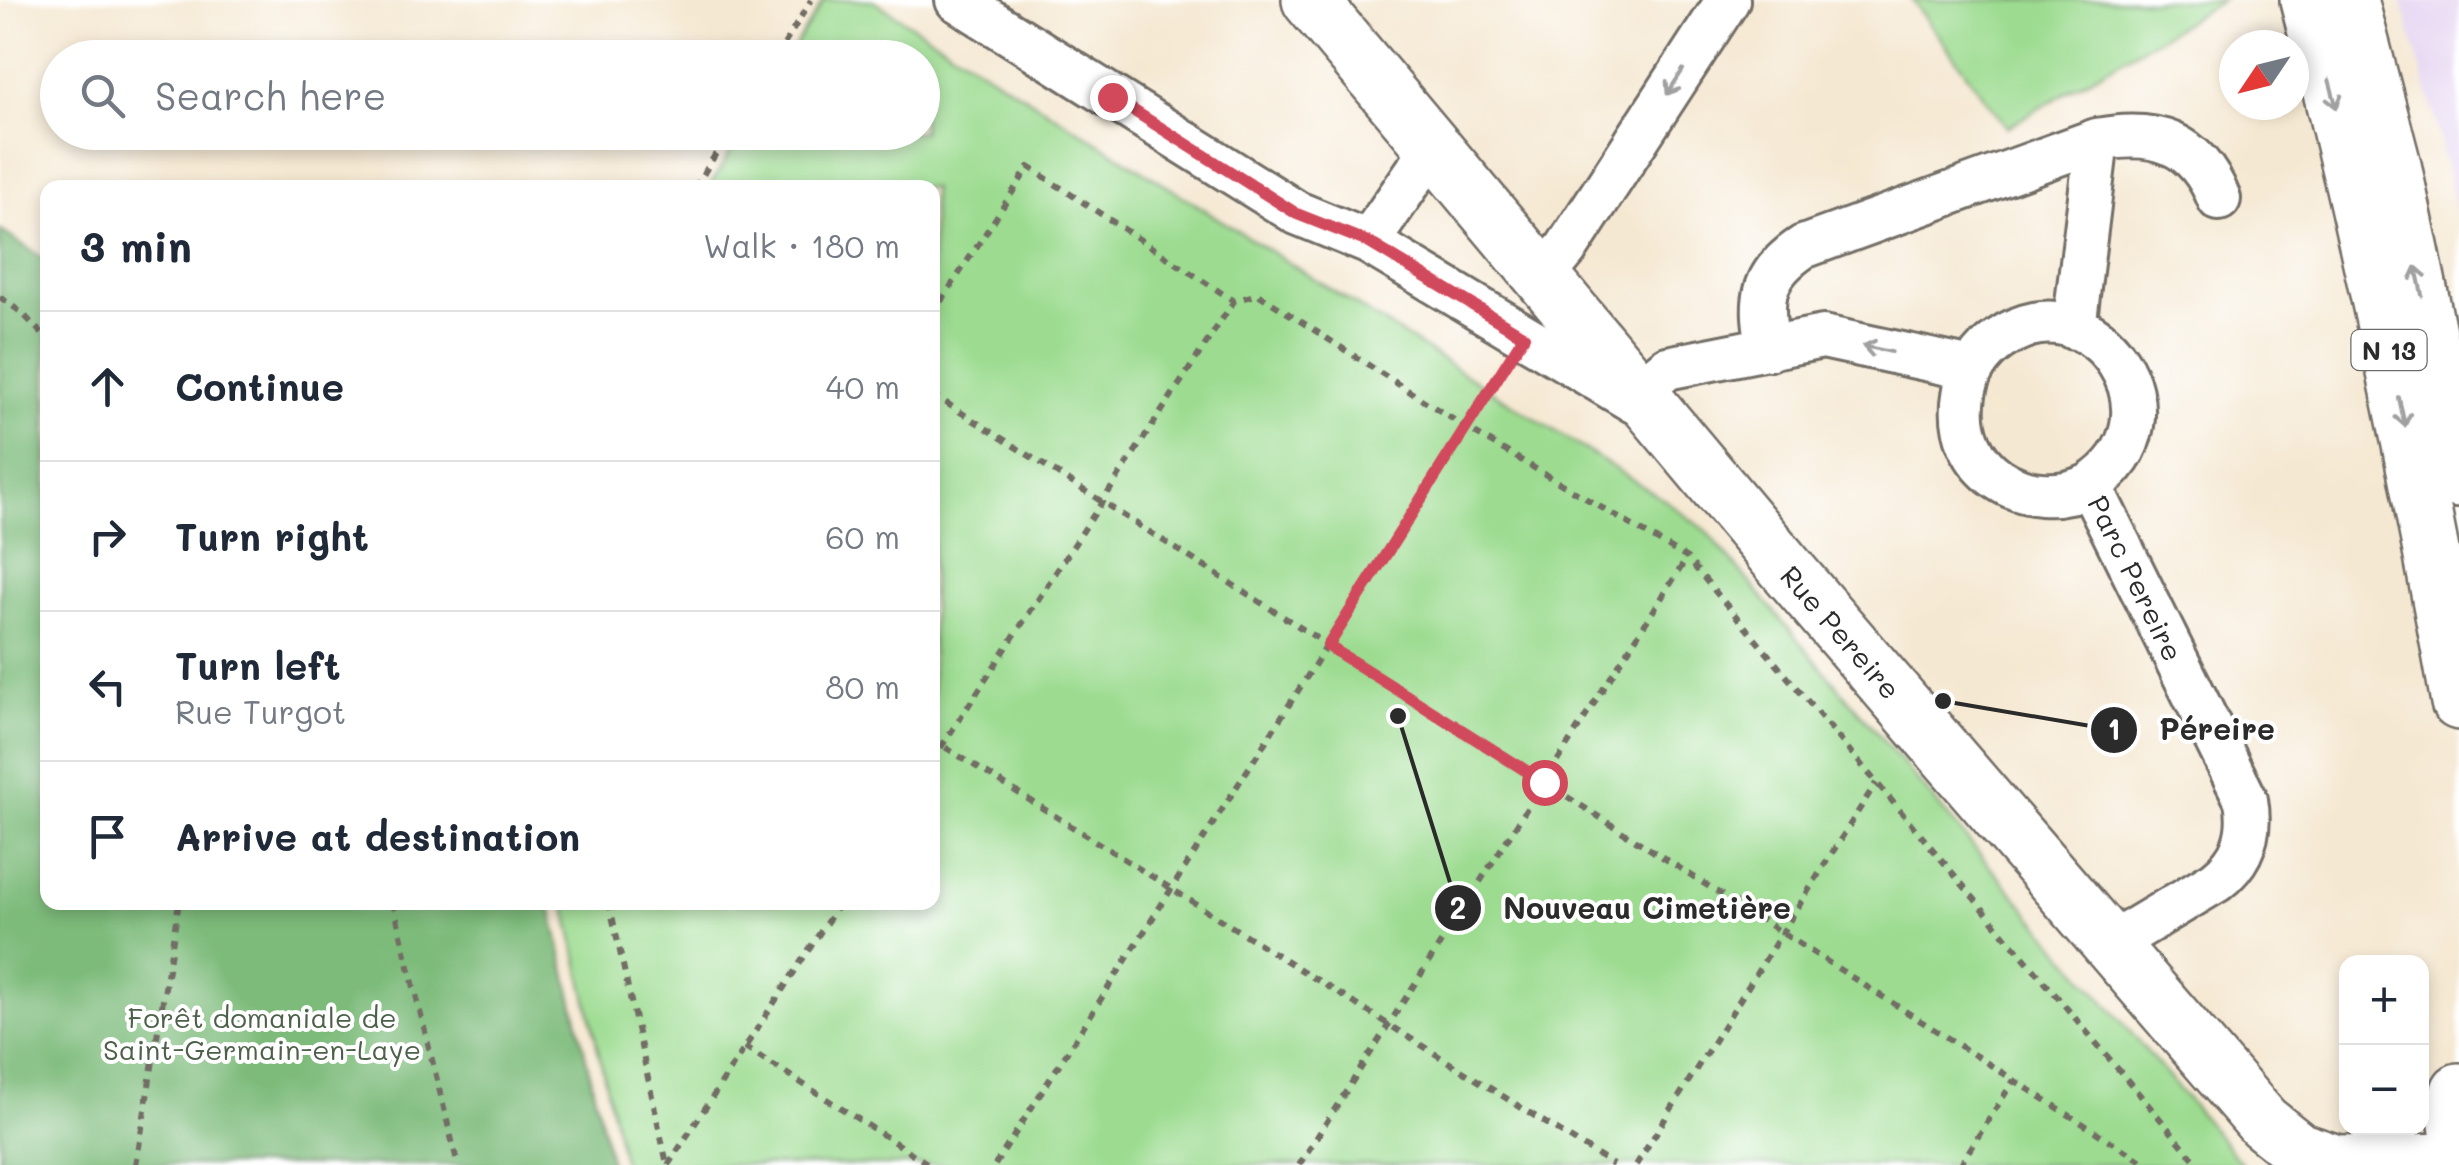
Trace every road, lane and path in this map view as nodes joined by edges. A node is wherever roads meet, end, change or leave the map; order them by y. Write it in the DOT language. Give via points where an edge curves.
graph roads {
  1 [pos="811,0"];
  2 [pos="957,0"];
  3 [pos="1310,0"];
  4 [pos="1728,0"];
  5 [pos="2308,0"];
  6 [pos="2350,0"];
  7 [pos="787,40"];
  8 [pos="2097,140"];
  9 [pos="1435,146"];
  10 [pos="718,150"];
  11 [pos="700,180"];
  12 [pos="2218,199"];
  13 [pos="1368,242"];
  14 [pos="1542,278"];
  15 [pos="0,298"];
  16 [pos="1234,301"];
  17 [pos="940,304"];
  18 [pos="2074,328"];
  19 [pos="40,332"];
  20 [pos="1524,336"];
  21 [pos="1768,348"];
  22 [pos="1972,370"];
  23 [pos="940,399"];
  24 [pos="1653,408"];
  25 [pos="1468,429"];
  26 [pos="2459,480"];
  27 [pos="2090,485"];
  28 [pos="1103,502"];
  29 [pos="1687,558"];
  30 [pos="1328,646"];
  31 [pos="2459,702"];
  32 [pos="940,744"];
  33 [pos="943,746"];
  34 [pos="940,750"];
  35 [pos="1544,782"];
  36 [pos="1876,782"];
  37 [pos="1172,889"];
  38 [pos="178,910"];
  39 [pos="394,910"];
  40 [pos="611,910"];
  41 [pos="835,910"];
  42 [pos="1782,933"];
  43 [pos="2109,945"];
  44 [pos="1388,1024"];
  45 [pos="745,1047"];
  46 [pos="2014,1080"];
  47 [pos="2459,1084"];
  48 [pos="2459,1092"];
  49 [pos="2429,1117"];
  50 [pos="2408,1135"];
  51 [pos="2459,1140"];
  52 [pos="2459,1161"];
  53 [pos="2366,1163"];
  54 [pos="136,1165"];
  55 [pos="458,1165"];
  56 [pos="668,1165"];
  57 [pos="930,1165"];
  58 [pos="995,1165"];
  59 [pos="1298,1165"];
  60 [pos="1612,1165"];
  61 [pos="1636,1165"];
  62 [pos="1960,1165"];
  63 [pos="2148,1165"];
  64 [pos="2198,1165"];
  1 -- 7 [label="path"];
  2 -- 13 [label="street" via="1297,214"];
  3 -- 9 [label="street, Rue Pereire"];
  4 -- 14 [label="street, one-way"];
  5 -- 31 [label="street, N 13, one-way" via="2358,198"];
  26 -- 6 [label="street, N 13, one-way" via="2393,165"];
  8 -- 12 [label="street" via="2128,135 2168,142 2194,158"];
  8 -- 18 [label="street"];
  8 -- 21 [label="street" via="1804,246 1767,286 1761,312"];
  9 -- 13 [label="street"];
  9 -- 14 [label="street, Rue Pereire"];
  10 -- 11 [label="path"];
  13 -- 20 [label="street"];
  14 -- 24 [label="street, Rue Pereire"];
  15 -- 19 [label="path"];
  16 -- 17 [label="path" via="1029,167"];
  16 -- 25 [label="path" via="1258,294"];
  16 -- 28 [label="path"];
  18 -- 22 [label="street" via="2021,328 1988,348"];
  18 -- 27 [label="street, Parc Pereire" via="2118,359 2134,404 2122,454"];
  20 -- 24 [label="street"];
  20 -- 25 [label="path"];
  22 -- 21 [label="street, one-way" via="1823,337"];
  21 -- 24 [label="street" via="1667,368"];
  22 -- 27 [label="street, Parc Pereire" via="1963,421 1988,470 2034,495"];
  23 -- 28 [label="path"];
  24 -- 43 [label="street, Rue Pereire"];
  25 -- 29 [label="path"];
  25 -- 30 [label="path"];
  27 -- 43 [label="street, Parc Pereire" via="2248,814 2246,838 2231,868"];
  28 -- 30 [label="path"];
  28 -- 33 [label="path"];
  29 -- 35 [label="path"];
  29 -- 36 [label="path"];
  30 -- 35 [label="path"];
  30 -- 37 [label="path"];
  32 -- 33 [label="path"];
  33 -- 34 [label="path"];
  33 -- 37 [label="path"];
  35 -- 42 [label="path"];
  35 -- 44 [label="path"];
  36 -- 42 [label="path"];
  36 -- 64 [label="path"];
  37 -- 44 [label="path"];
  37 -- 58 [label="path"];
  38 -- 54 [label="path"];
  39 -- 55 [label="path"];
  40 -- 56 [label="path"];
  41 -- 45 [label="path"];
  42 -- 46 [label="path"];
  42 -- 61 [label="path"];
  43 -- 53 [label="street, Rue Pereire" via="2263,1122 2298,1150 2337,1163"];
  44 -- 59 [label="path"];
  44 -- 60 [label="path"];
  45 -- 56 [label="path"];
  45 -- 57 [label="path"];
  46 -- 62 [label="path"];
  46 -- 63 [label="path"];
  47 -- 49 [label="street"];
  48 -- 51 [label="street"];
  50 -- 53 [label="street"];
  52 -- 53 [label="street, Rue Pereire"];
}
